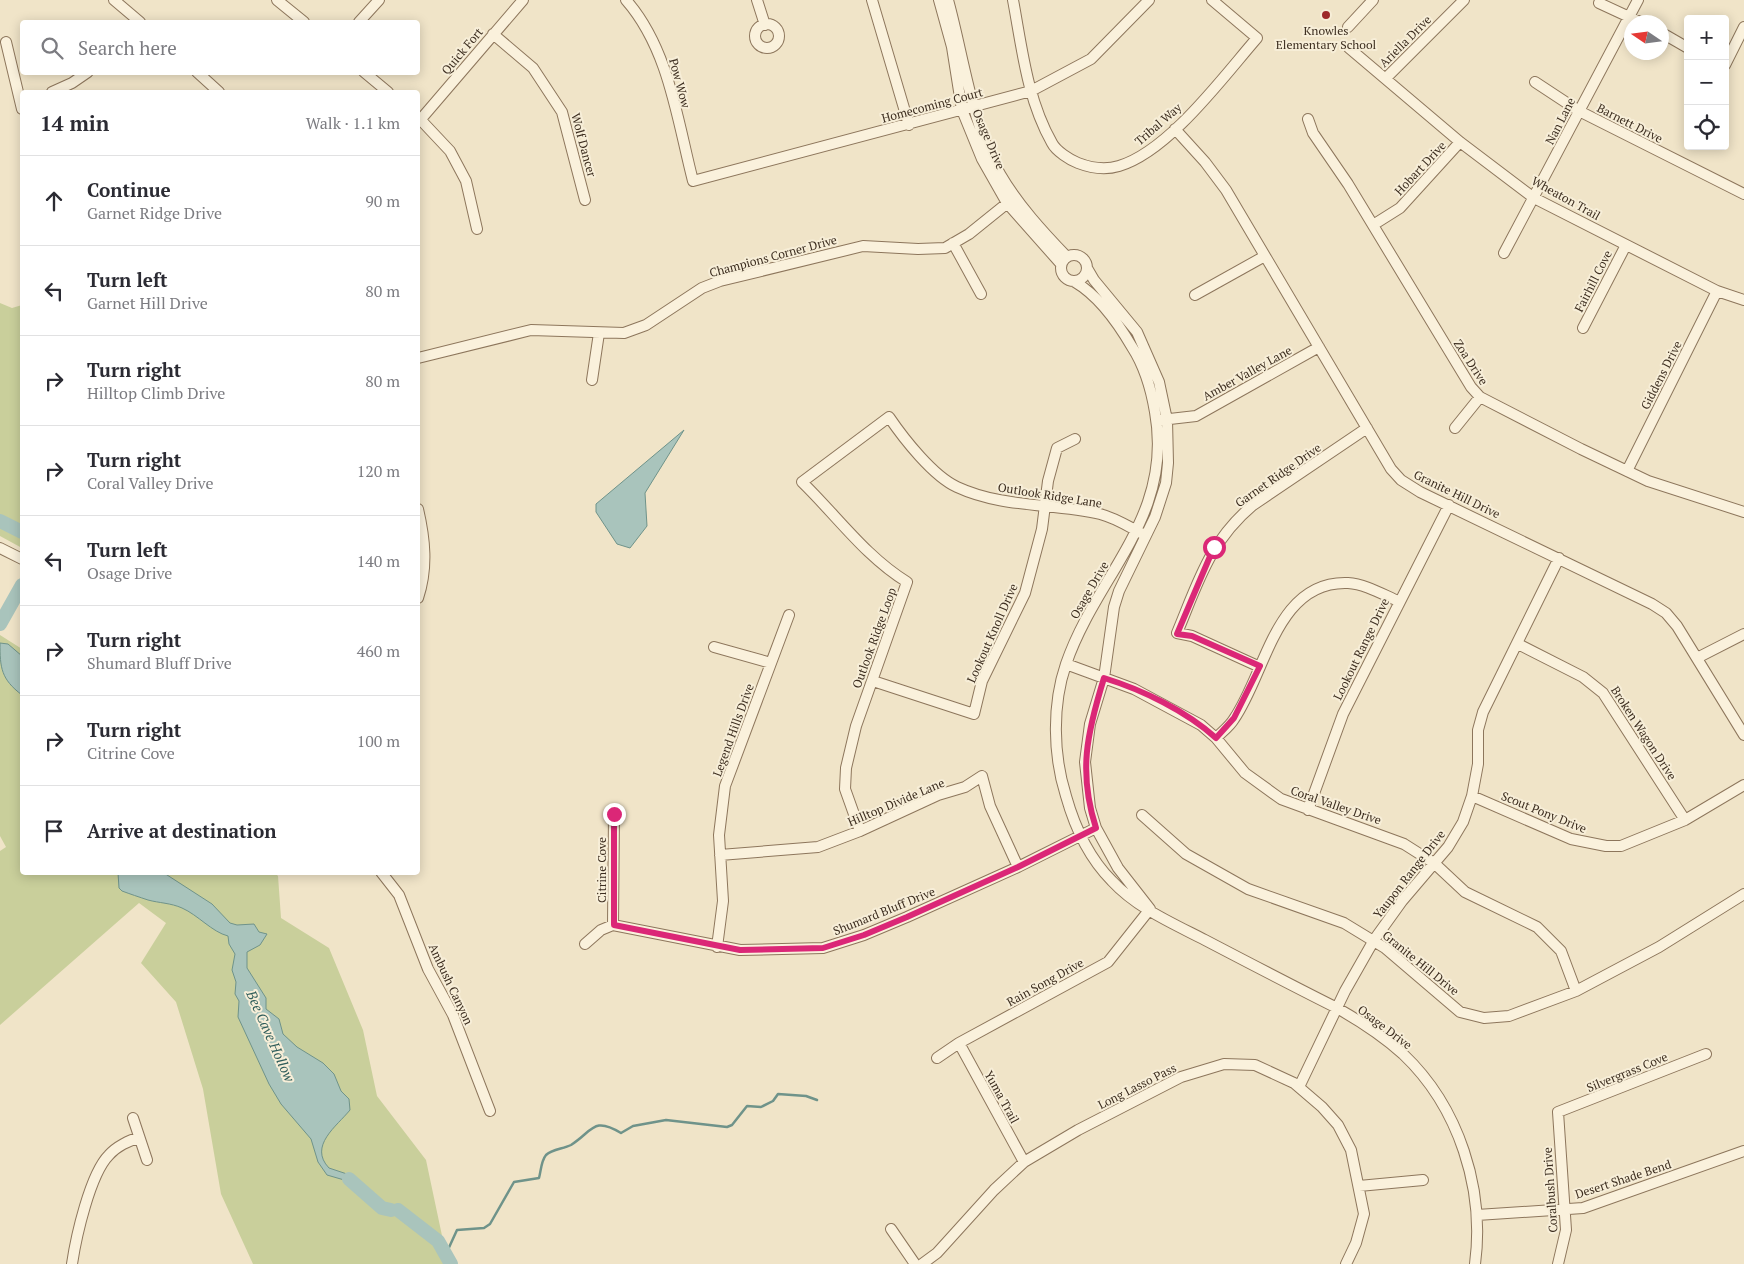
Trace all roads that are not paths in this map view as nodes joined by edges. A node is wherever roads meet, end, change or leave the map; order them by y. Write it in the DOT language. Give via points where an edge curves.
graph roads {
  1 [pos="114,0"];
  2 [pos="277,0"];
  3 [pos="379,0"];
  4 [pos="523,0"];
  5 [pos="626,0"];
  6 [pos="757,0"];
  7 [pos="872,0"];
  8 [pos="939,0"];
  9 [pos="948,0"];
  10 [pos="1013,0"];
  11 [pos="1150,0"];
  12 [pos="1212,0"];
  13 [pos="1373,0"];
  14 [pos="1464,0"];
  15 [pos="1638,0"];
  16 [pos="1599,3"];
  17 [pos="1625,15"];
  18 [pos="1630,15"];
  19 [pos="133,20"];
  20 [pos="302,20"];
  21 [pos="361,20"];
  22 [pos="765,25"];
  23 [pos="1624,26"];
  24 [pos="1348,27"];
  25 [pos="1744,27"];
  26 [pos="493,34"];
  27 [pos="1669,38"];
  28 [pos="6,42"];
  29 [pos="1684,46"];
  30 [pos="1349,48"];
  31 [pos="1727,60"];
  32 [pos="83,75"];
  33 [pos="199,75"];
  34 [pos="368,75"];
  35 [pos="1386,78"];
  36 [pos="1535,82"];
  37 [pos="56,90"];
  38 [pos="217,90"];
  39 [pos="386,90"];
  40 [pos="1031,91"];
  41 [pos="20,98"];
  42 [pos="974,107"];
  43 [pos="962,110"];
  44 [pos="1579,111"];
  45 [pos="420,117"];
  46 [pos="420,119"];
  47 [pos="1308,119"];
  48 [pos="909,124"];
  49 [pos="1174,130"];
  50 [pos="1460,142"];
  51 [pos="693,180"];
  52 [pos="1744,194"];
  53 [pos="1534,198"];
  54 [pos="585,200"];
  55 [pos="1011,200"];
  56 [pos="1373,225"];
  57 [pos="477,229"];
  58 [pos="953,243"];
  59 [pos="1626,244"];
  60 [pos="1504,254"];
  61 [pos="1265,256"];
  62 [pos="1064,261"];
  63 [pos="1087,268"];
  64 [pos="1074,282"];
  65 [pos="1717,291"];
  66 [pos="981,294"];
  67 [pos="1195,295"];
  68 [pos="1744,300"];
  69 [pos="1583,328"];
  70 [pos="599,333"];
  71 [pos="1319,347"];
  72 [pos="420,358"];
  73 [pos="592,380"];
  74 [pos="1480,397"];
  75 [pos="888,416"];
  76 [pos="1162,420"];
  77 [pos="1367,428"];
  78 [pos="1455,428"];
  79 [pos="1075,439"];
  80 [pos="1626,471"];
  81 [pos="1045,505"];
  82 [pos="1448,505"];
  83 [pos="1744,512"];
  84 [pos="420,522"];
  85 [pos="1141,533"];
  86 [pos="0,548"];
  87 [pos="20,558"];
  88 [pos="1559,558"];
  89 [pos="420,588"];
  90 [pos="1398,601"];
  91 [pos="789,615"];
  92 [pos="1744,634"];
  93 [pos="1518,644"];
  94 [pos="714,647"];
  95 [pos="1697,658"];
  96 [pos="771,664"];
  97 [pos="1066,664"];
  98 [pos="1260,666"];
  99 [pos="1104,678"];
  100 [pos="872,680"];
  101 [pos="1744,735"];
  102 [pos="1216,738"];
  103 [pos="1744,785"];
  104 [pos="1472,796"];
  105 [pos="1308,810"];
  106 [pos="614,814"];
  107 [pos="1142,815"];
  108 [pos="1685,820"];
  109 [pos="1096,828"];
  110 [pos="860,831"];
  111 [pos="1080,836"];
  112 [pos="720,855"];
  113 [pos="1434,863"];
  114 [pos="1018,867"];
  115 [pos="383,875"];
  116 [pos="1744,894"];
  117 [pos="1150,909"];
  118 [pos="614,925"];
  119 [pos="1374,940"];
  120 [pos="584,944"];
  121 [pos="717,947"];
  122 [pos="1576,991"];
  123 [pos="1337,1008"];
  124 [pos="959,1043"];
  125 [pos="1706,1054"];
  126 [pos="937,1058"];
  127 [pos="1299,1087"];
  128 [pos="490,1111"];
  129 [pos="1558,1112"];
  130 [pos="133,1118"];
  131 [pos="139,1138"];
  132 [pos="1744,1151"];
  133 [pos="146,1160"];
  134 [pos="1024,1162"];
  135 [pos="1423,1180"];
  136 [pos="1359,1186"];
  137 [pos="1563,1210"];
  138 [pos="1477,1215"];
  139 [pos="891,1229"];
  140 [pos="72,1264"];
  141 [pos="915,1264"];
  142 [pos="922,1264"];
  143 [pos="1346,1264"];
  144 [pos="1474,1264"];
  145 [pos="1558,1264"];
  1 -- 19 [label="street"];
  2 -- 20 [label="street"];
  3 -- 21 [label="street"];
  4 -- 26 [label="street, Quick Fort"];
  5 -- 51 [label="street, Pow Wow" via="651,35 662,62"];
  6 -- 22 [label="street"];
  7 -- 48 [label="street"];
  8 -- 43 [label="street, Osage Drive" via="952,48"];
  9 -- 42 [label="street, Osage Drive"];
  10 -- 40 [label="street, Tribal Way"];
  11 -- 40 [label="street, Homecoming Court" via="1091,59"];
  12 -- 49 [label="street, Tribal Way" via="1257,38"];
  13 -- 24 [label="street"];
  14 -- 35 [label="street, Ariella Drive"];
  15 -- 18 [label="street, Nan Lane"];
  16 -- 17 [label="street"];
  23 -- 44 [label="street, Nan Lane"];
  25 -- 31 [label="street"];
  26 -- 45 [label="street, Quick Fort"];
  26 -- 54 [label="street, Wolf Dancer" via="533,68 562,112"];
  27 -- 29 [label="street"];
  28 -- 41 [label="street"];
  30 -- 35 [label="street, Wheaton Trail"];
  32 -- 37 [label="street"];
  33 -- 38 [label="street"];
  34 -- 39 [label="street"];
  35 -- 50 [label="street, Wheaton Trail"];
  36 -- 44 [label="street, Barnett Drive"];
  40 -- 42 [label="street, Homecoming Court"];
  40 -- 49 [label="street, Tribal Way" via="1053,145 1072,160 1088,167 1106,169 1135,160"];
  42 -- 43 [label="street, Homecoming Court"];
  42 -- 55 [label="street, Osage Drive"];
  43 -- 48 [label="street, Homecoming Court"];
  43 -- 55 [label="street, Osage Drive" via="982,159"];
  44 -- 52 [label="street, Barnett Drive"];
  44 -- 53 [label="street, Nan Lane"];
  46 -- 57 [label="street" via="450,151 466,181"];
  47 -- 56 [label="street, Zoa Drive" via="1313,133"];
  48 -- 51 [label="street, Homecoming Court"];
  49 -- 61 [label="street, Granite Hill Drive" via="1226,190"];
  50 -- 53 [label="street, Wheaton Trail"];
  50 -- 56 [label="street, Hobart Drive" via="1400,208"];
  53 -- 59 [label="street, Wheaton Trail"];
  53 -- 60 [label="street, Nan Lane"];
  55 -- 58 [label="street, Champions Corner Drive"];
  55 -- 62 [label="street, Osage Drive"];
  56 -- 74 [label="street, Zoa Drive"];
  58 -- 66 [label="street"];
  58 -- 70 [label="street, Champions Corner Drive" via="945,248 918,249 863,246 818,256 702,288 646,326 624,333"];
  59 -- 65 [label="street, Wheaton Trail"];
  59 -- 69 [label="street, Fairhill Cove"];
  61 -- 67 [label="street"];
  61 -- 71 [label="street, Granite Hill Drive"];
  62 -- 63 [label="street" via="1080,257"];
  62 -- 64 [label="street" via="1064,276"];
  63 -- 64 [label="street" via="1082,279"];
  63 -- 76 [label="street, Osage Drive" via="1137,332 1159,382"];
  64 -- 76 [label="street, Osage Drive" via="1084,287 1107,311 1139,358"];
  65 -- 68 [label="street, Wheaton Trail"];
  65 -- 80 [label="street, Giddens Drive"];
  70 -- 72 [label="street, Champions Corner Drive" via="531,330"];
  70 -- 73 [label="street"];
  71 -- 76 [label="street, Amber Valley Lane" via="1196,416"];
  71 -- 77 [label="street, Granite Hill Drive"];
  74 -- 78 [label="street"];
  74 -- 80 [label="street, Zoa Drive"];
  75 -- 81 [label="street, Outlook Ridge Lane" via="912,447 956,487 998,500"];
  75 -- 100 [label="street, Outlook Ridge Loop" via="802,482 889,571 908,582"];
  76 -- 85 [label="street, Osage Drive" via="1168,463 1166,483 1155,517"];
  77 -- 82 [label="street, Granite Hill Drive" via="1401,480"];
  77 -- 98 [label="street, Garnet Ridge Drive" via="1253,505 1214,547 1177,634 1192,636"];
  79 -- 81 [label="street, Lookout Knoll Drive" via="1057,448"];
  80 -- 83 [label="street, Zoa Drive"];
  81 -- 85 [label="street, Outlook Ridge Lane" via="1102,514"];
  81 -- 100 [label="street, Lookout Knoll Drive" via="1040,538 1024,593 982,681 974,714"];
  82 -- 88 [label="street, Granite Hill Drive"];
  82 -- 90 [label="street, Lookout Range Drive"];
  84 -- 89 [label="street" via="424,542"];
  85 -- 97 [label="street, Osage Drive" via="1084,623"];
  85 -- 99 [label="street, Osage Drive" via="1114,607"];
  86 -- 87 [label="street"];
  88 -- 93 [label="street, Yaupon Range Drive"];
  88 -- 95 [label="street, Granite Hill Drive" via="1666,613 1678,626"];
  90 -- 98 [label="street" via="1349,583 1328,584 1312,590 1298,600 1283,621"];
  90 -- 105 [label="street, Lookout Range Drive" via="1343,714"];
  91 -- 96 [label="street, Legend Hills Drive"];
  92 -- 95 [label="street"];
  93 -- 104 [label="street, Yaupon Range Drive" via="1483,712 1478,730 1478,764"];
  93 -- 108 [label="street, Broken Wagon Drive" via="1583,677 1603,693"];
  94 -- 96 [label="street"];
  95 -- 101 [label="street, Granite Hill Drive"];
  96 -- 112 [label="street, Legend Hills Drive" via="725,786"];
  97 -- 99 [label="street, Coral Valley Drive"];
  97 -- 111 [label="street, Osage Drive" via="1057,705 1057,749 1062,783"];
  98 -- 102 [label="street" via="1234,718"];
  99 -- 102 [label="street, Coral Valley Drive" via="1174,710"];
  99 -- 109 [label="street, Osage Drive" via="1090,724 1085,762 1090,808"];
  100 -- 110 [label="street, Outlook Ridge Loop" via="846,768 845,789"];
  102 -- 105 [label="street, Coral Valley Drive" via="1244,773 1280,799"];
  103 -- 108 [label="street, Scout Pony Drive"];
  104 -- 108 [label="street, Scout Pony Drive" via="1571,839 1606,846 1621,846"];
  104 -- 113 [label="street, Yaupon Range Drive" via="1463,822"];
  105 -- 113 [label="street, Coral Valley Drive" via="1404,844"];
  106 -- 118 [label="street, Citrine Cove"];
  107 -- 119 [label="street, Granite Hill Drive" via="1186,854 1248,889 1344,923"];
  109 -- 111 [label="street, Shumard Bluff Drive"];
  109 -- 117 [label="street, Osage Drive" via="1118,868"];
  110 -- 112 [label="street, Hilltop Divide Lane" via="818,847"];
  110 -- 114 [label="street, Hilltop Divide Lane" via="938,795 966,787 982,776 990,806"];
  111 -- 114 [label="street, Shumard Bluff Drive"];
  111 -- 117 [label="street, Osage Drive" via="1110,880 1129,898"];
  112 -- 121 [label="street, Legend Hills Drive" via="723,900"];
  113 -- 119 [label="street, Yaupon Range Drive"];
  113 -- 122 [label="street, Coral Valley Drive" via="1465,892 1537,927 1562,951"];
  114 -- 121 [label="street, Shumard Bluff Drive" via="864,935 823,948 740,950"];
  115 -- 128 [label="street, Ambush Canyon" via="399,895 428,969 453,1015"];
  116 -- 122 [label="street, Granite Hill Drive" via="1659,947"];
  117 -- 123 [label="street, Osage Drive"];
  117 -- 124 [label="street, Rain Song Drive" via="1108,962"];
  118 -- 120 [label="street" via="601,930"];
  118 -- 121 [label="street, Shumard Bluff Drive"];
  119 -- 122 [label="street, Granite Hill Drive" via="1460,1012 1484,1018 1509,1016"];
  119 -- 123 [label="street, Yaupon Range Drive"];
  123 -- 127 [label="street, Yaupon Range Drive"];
  123 -- 138 [label="street, Osage Drive" via="1365,1024 1403,1055 1432,1088 1464,1150"];
  124 -- 126 [label="street, Rain Song Drive"];
  124 -- 134 [label="street, Yuma Trail"];
  125 -- 129 [label="street, Silvergrass Cove"];
  127 -- 134 [label="street, Long Lasso Pass" via="1255,1065 1224,1064 1181,1077"];
  127 -- 136 [label="street, Long Lasso Pass" via="1338,1125 1351,1150"];
  129 -- 137 [label="street, Coralbush Drive"];
  130 -- 131 [label="street"];
  131 -- 133 [label="street"];
  131 -- 140 [label="street" via="109,1155 94,1180"];
  132 -- 137 [label="street, Desert Shade Bend" via="1583,1208"];
  134 -- 142 [label="street, Long Lasso Pass" via="937,1253"];
  135 -- 136 [label="street"];
  136 -- 143 [label="street, Long Lasso Pass" via="1364,1214"];
  137 -- 138 [label="street, Desert Shade Bend"];
  137 -- 145 [label="street, Coralbush Drive" via="1565,1238"];
  138 -- 144 [label="street, Osage Drive"];
  139 -- 141 [label="street"];
}
